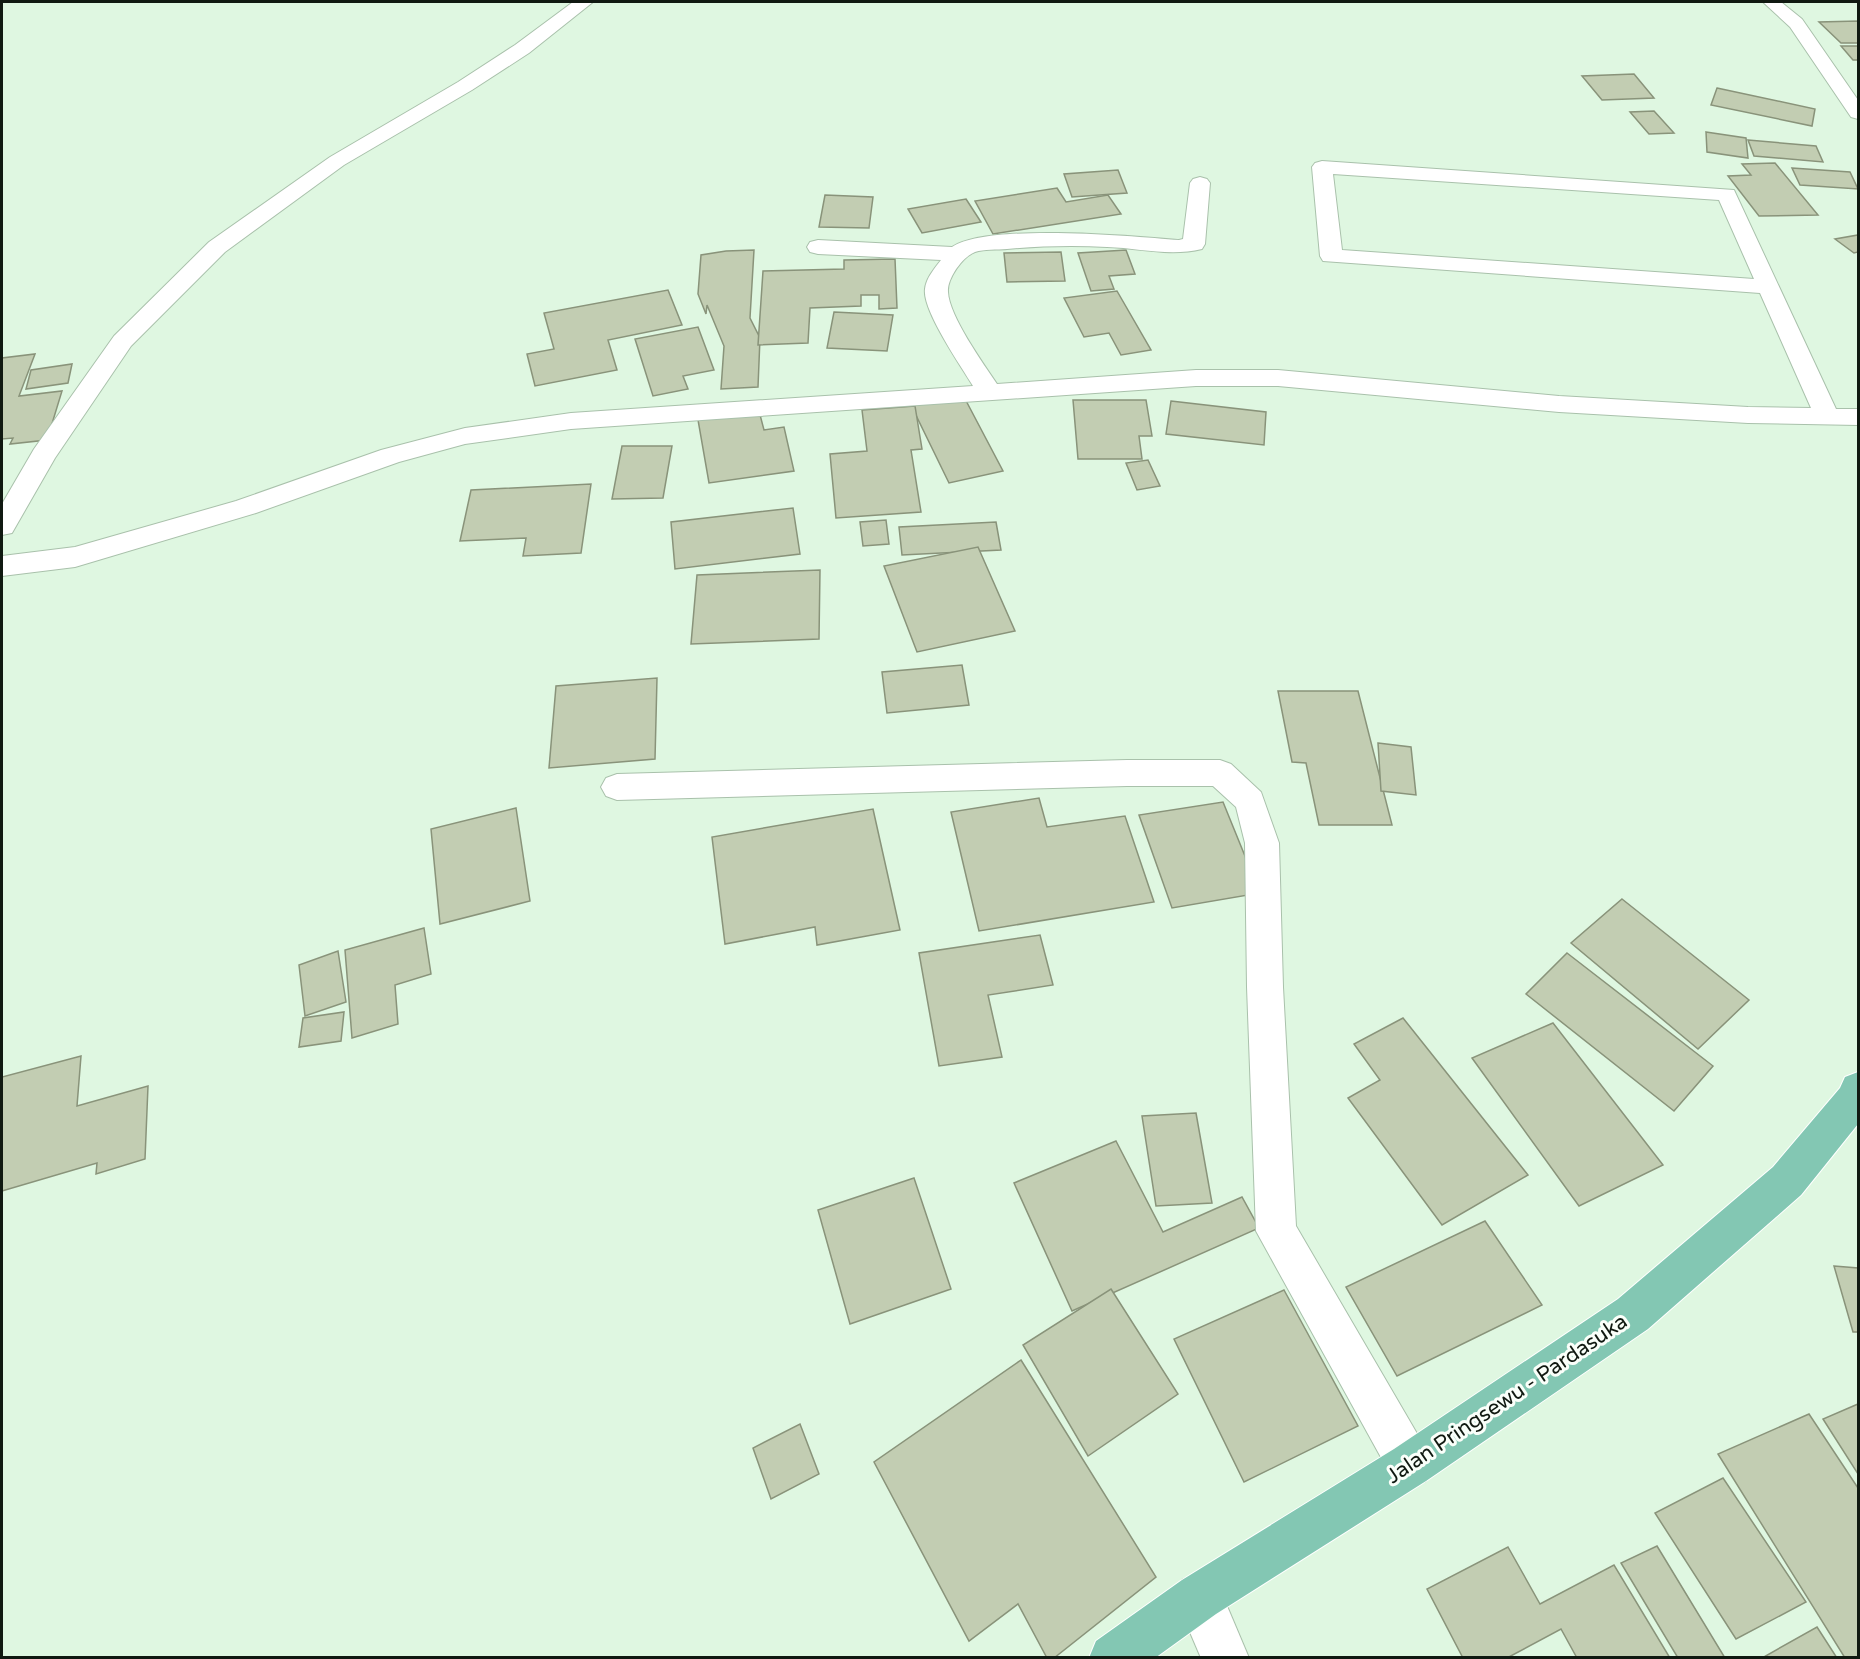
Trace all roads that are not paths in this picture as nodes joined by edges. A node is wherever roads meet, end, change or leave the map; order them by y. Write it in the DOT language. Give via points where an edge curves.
graph roads {
  1 [pos="584,2"];
  2 [pos="1771,2"];
  3 [pos="1858,113"];
  4 [pos="1200,183"];
  5 [pos="818,247"];
  6 [pos="957,254"];
  7 [pos="1768,287"];
  8 [pos="990,393"];
  9 [pos="1827,416"];
  10 [pos="1858,417"];
  11 [pos="2,526"];
  12 [pos="2,566"];
  13 [pos="617,787"];
  14 [pos="1858,1090"];
  15 [pos="1410,1465"];
  16 [pos="1199,1597"];
  17 [pos="1113,1658"];
  18 [pos="1225,1658"];
  1 -- 11 [label="street" via="465,86 337,161 217,248 122,341 43,455"];
  2 -- 3 [label="street" via="1796,23"];
  4 -- 6 [label="street" via="1194,244 1179,247 1107,240 1020,241 969,246"];
  5 -- 6 [label="street"];
  6 -- 8 [label="street" via="939,280 936,292 946,319"];
  7 -- 7 [label="street" via="1727,194 1322,167 1331,256"];
  7 -- 9 [label="street"];
  8 -- 9 [label="street" via="1196,378 1278,378 1559,404"];
  8 -- 12 [label="street" via="571,421 465,436 390,456 246,507 87,553"];
  9 -- 10 [label="street"];
  13 -- 15 [label="street" via="1220,773 1250,801 1262,843 1276,1231"];
  14 -- 15 [label="main road, Jalan Pringsewu - Pardasuka" via="1855,1099 1787,1181 1633,1314"];
  15 -- 16 [label="main road, Jalan Pringsewu - Pardasuka"];
  16 -- 17 [label="main road, Jalan Pringsewu - Pardasuka"];
  16 -- 18 [label="street"];
}
